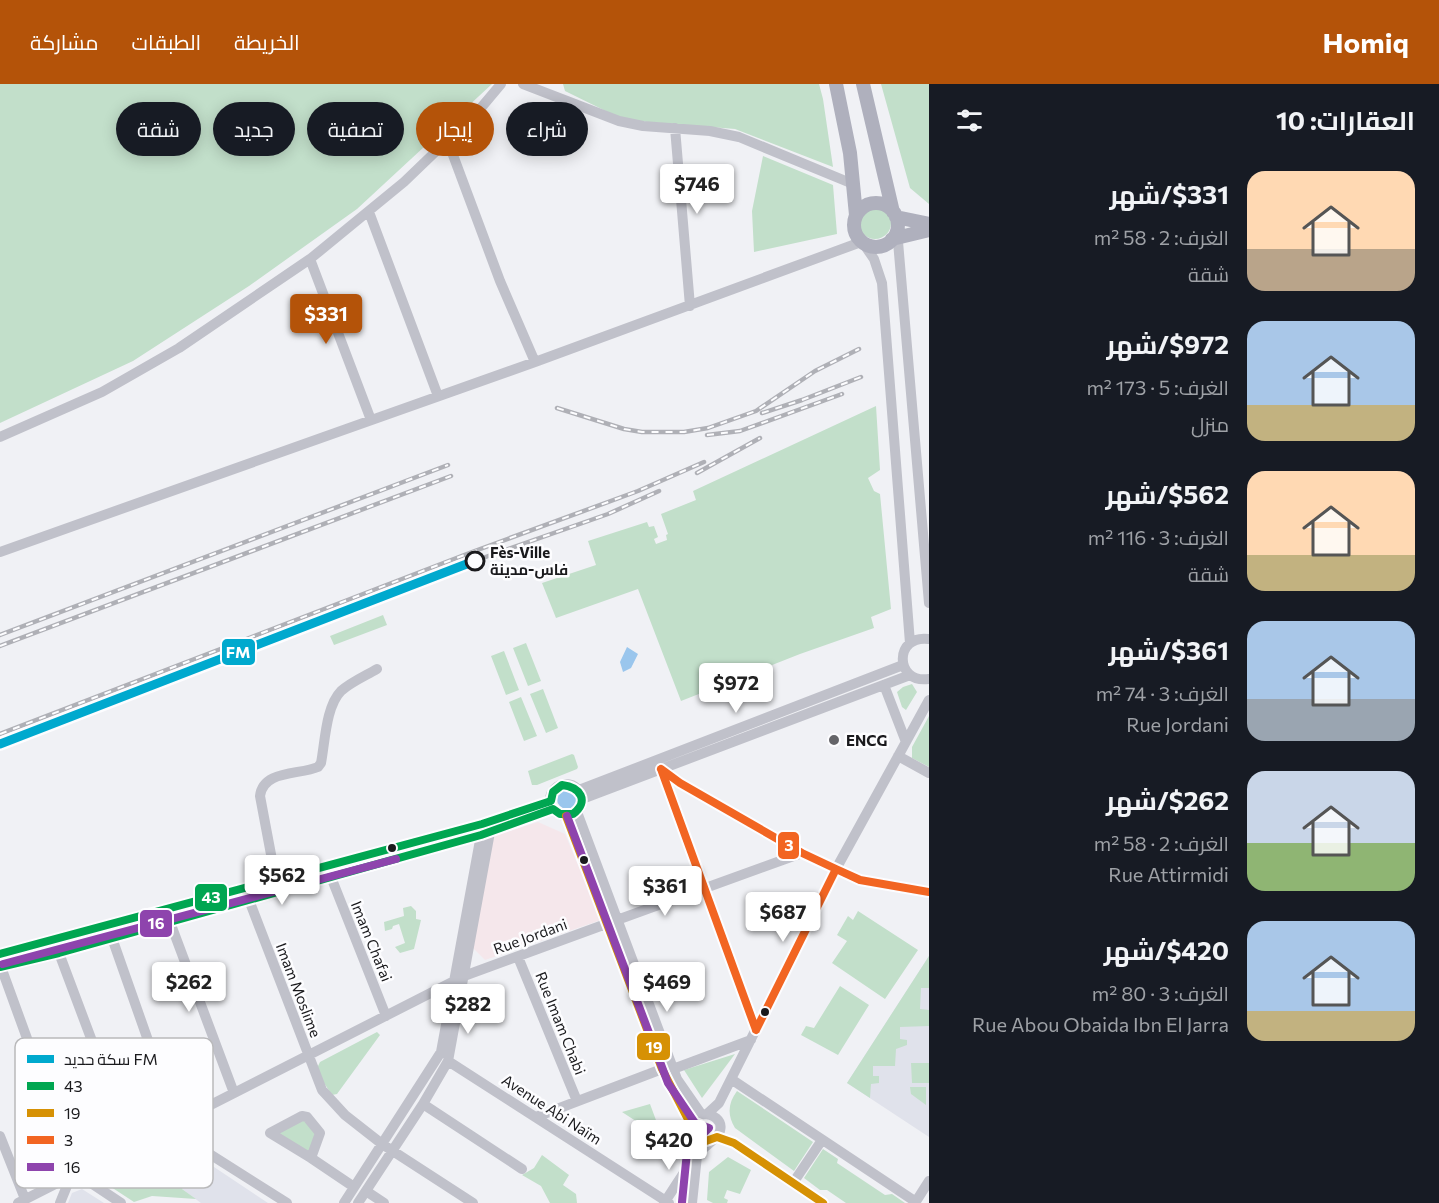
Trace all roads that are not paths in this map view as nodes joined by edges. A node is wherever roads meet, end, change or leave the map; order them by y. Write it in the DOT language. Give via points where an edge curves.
graph roads {
  1 [pos="501,84"];
  2 [pos="523,84"];
  3 [pos="836,84"];
  4 [pos="863,84"];
  5 [pos="486,102"];
  6 [pos="675,128"];
  7 [pos="430,156"];
  8 [pos="453,156"];
  9 [pos="853,184"];
  10 [pos="369,212"];
  11 [pos="856,216"];
  12 [pos="929,224"];
  13 [pos="895,227"];
  14 [pos="929,230"];
  15 [pos="862,242"];
  16 [pos="310,258"];
  17 [pos="690,306"];
  18 [pos="535,362"];
  19 [pos="438,396"];
  20 [pos="371,420"];
  21 [pos="0,437"];
  22 [pos="0,552"];
  23 [pos="929,603"];
  24 [pos="929,639"];
  25 [pos="910,643"];
  26 [pos="903,665"];
  27 [pos="377,669"];
  28 [pos="910,675"];
  29 [pos="929,680"];
  30 [pos="884,685"];
  31 [pos="929,700"];
  32 [pos="906,742"];
  33 [pos="898,756"];
  34 [pos="661,769"];
  35 [pos="929,773"];
  36 [pos="580,794"];
  37 [pos="552,805"];
  38 [pos="572,814"];
  39 [pos="486,833"];
  40 [pos="802,853"];
  41 [pos="836,869"];
  42 [pos="331,877"];
  43 [pos="279,880"];
  44 [pos="704,887"];
  45 [pos="929,892"];
  46 [pos="249,900"];
  47 [pos="170,922"];
  48 [pos="611,922"];
  49 [pos="112,938"];
  50 [pos="59,953"];
  51 [pos="0,954"];
  52 [pos="518,957"];
  53 [pos="1,967"];
  54 [pos="459,979"];
  55 [pos="386,1016"];
  56 [pos="756,1030"];
  57 [pos="26,1038"];
  58 [pos="91,1038"];
  59 [pos="147,1038"];
  60 [pos="751,1040"];
  61 [pos="308,1056"];
  62 [pos="448,1061"];
  63 [pos="673,1069"];
  64 [pos="662,1070"];
  65 [pos="731,1079"];
  66 [pos="234,1093"];
  67 [pos="577,1101"];
  68 [pos="719,1103"];
  69 [pos="213,1104"];
  70 [pos="423,1104"];
  71 [pos="704,1114"];
  72 [pos="536,1117"];
  73 [pos="717,1131"];
  74 [pos="695,1133"];
  75 [pos="0,1136"];
  76 [pos="822,1140"];
  77 [pos="382,1144"];
  78 [pos="393,1150"];
  79 [pos="698,1155"];
  80 [pos="213,1156"];
  81 [pos="311,1158"];
  82 [pos="522,1169"];
  83 [pos="929,1181"];
  84 [pos="15,1182"];
  85 [pos="793,1183"];
  86 [pos="354,1186"];
  87 [pos="47,1188"];
  88 [pos="67,1188"];
  89 [pos="95,1188"];
  90 [pos="362,1197"];
  91 [pos="21,1201"];
  92 [pos="666,1202"];
  93 [pos="915,1202"];
  94 [pos="60,1203"];
  95 [pos="121,1203"];
  96 [pos="287,1203"];
  97 [pos="344,1203"];
  98 [pos="375,1203"];
  99 [pos="384,1203"];
  100 [pos="473,1203"];
  101 [pos="692,1203"];
  102 [pos="823,1203"];
  1 -- 5 [label="street"];
  2 -- 6 [label="street" via="619,121"];
  3 -- 9 [label="main road" via="846,124"];
  4 -- 13 [label="main road"];
  6 -- 9 [label="street" via="739,137"];
  6 -- 17 [label="street"];
  7 -- 10 [label="street"];
  8 -- 18 [label="street"];
  9 -- 11 [label="main road"];
  10 -- 16 [label="street"];
  10 -- 19 [label="street"];
  11 -- 13 [label="main road" via="864,206 883,204"];
  11 -- 15 [label="main road" via="854,231"];
  12 -- 13 [label="main road"];
  13 -- 14 [label="main road"];
  13 -- 15 [label="main road" via="879,247"];
  13 -- 23 [label="street"];
  15 -- 17 [label="street"];
  15 -- 25 [label="street" via="874,259 882,283"];
  16 -- 20 [label="street"];
  16 -- 21 [label="street" via="178,348 102,392"];
  17 -- 18 [label="street"];
  18 -- 19 [label="street"];
  19 -- 20 [label="street"];
  20 -- 22 [label="street"];
  24 -- 25 [label="street"];
  25 -- 26 [label="street" via="903,652"];
  26 -- 28 [label="street"];
  26 -- 36 [label="street"];
  27 -- 43 [label="street" via="349,685 331,704 318,768 278,776 261,791"];
  28 -- 29 [label="street"];
  28 -- 30 [label="street"];
  30 -- 32 [label="street"];
  30 -- 34 [label="street"];
  31 -- 32 [label="street"];
  32 -- 33 [label="street"];
  33 -- 35 [label="street"];
  33 -- 41 [label="street"];
  34 -- 36 [label="street"];
  34 -- 40 [label="street"];
  34 -- 44 [label="street"];
  36 -- 37 [label="street" via="573,786 562,785 553,792"];
  36 -- 38 [label="street" via="580,809"];
  37 -- 38 [label="street" via="559,814"];
  37 -- 39 [label="street"];
  37 -- 43 [label="street"];
  38 -- 48 [label="street"];
  39 -- 42 [label="street"];
  39 -- 54 [label="street"];
  40 -- 41 [label="street"];
  40 -- 44 [label="street, Rue Jordani"];
  41 -- 45 [label="street" via="860,880"];
  41 -- 56 [label="street"];
  42 -- 46 [label="street"];
  42 -- 55 [label="street, Imam Chafai"];
  43 -- 51 [label="street"];
  44 -- 48 [label="street, Rue Jordani"];
  44 -- 56 [label="street"];
  46 -- 47 [label="street"];
  46 -- 61 [label="street, Imam Moslime"];
  47 -- 49 [label="street"];
  47 -- 66 [label="street"];
  48 -- 52 [label="street, Rue Jordani"];
  48 -- 63 [label="street"];
  48 -- 64 [label="street"];
  49 -- 50 [label="street"];
  49 -- 59 [label="street"];
  50 -- 53 [label="street"];
  50 -- 58 [label="street"];
  52 -- 54 [label="street, Rue Jordani"];
  52 -- 67 [label="street, Rue Imam Chabi"];
  53 -- 57 [label="street"];
  54 -- 55 [label="street, Rue Jordani"];
  54 -- 62 [label="street"];
  54 -- 77 [label="street" via="441,1052"];
  55 -- 61 [label="street, Rue Jordani"];
  56 -- 60 [label="street"];
  60 -- 63 [label="street"];
  60 -- 65 [label="street"];
  61 -- 66 [label="street, Rue Jordani"];
  61 -- 77 [label="street, Imam Moslime" via="322,1090 345,1115"];
  62 -- 70 [label="street"];
  62 -- 72 [label="street, Avenue Abi Naïm"];
  63 -- 71 [label="street"];
  64 -- 67 [label="street"];
  64 -- 74 [label="street"];
  65 -- 68 [label="street"];
  65 -- 76 [label="street"];
  66 -- 69 [label="street, Rue Jordani"];
  67 -- 72 [label="street"];
  68 -- 71 [label="street"];
  68 -- 73 [label="street"];
  70 -- 78 [label="street"];
  70 -- 82 [label="street"];
  71 -- 73 [label="street"];
  71 -- 74 [label="street" via="696,1120"];
  72 -- 92 [label="street, Avenue Abi Naïm"];
  73 -- 74 [label="street" via="702,1140"];
  73 -- 79 [label="street"];
  73 -- 85 [label="street"];
  74 -- 79 [label="street"];
  75 -- 84 [label="street"];
  76 -- 85 [label="street"];
  76 -- 93 [label="street"];
  77 -- 78 [label="street, Imam Moslime"];
  77 -- 86 [label="street"];
  78 -- 90 [label="street"];
  78 -- 100 [label="street, Imam Moslime"];
  79 -- 92 [label="street"];
  79 -- 101 [label="street"];
  80 -- 96 [label="street"];
  81 -- 81 [label="street" via="320,1133 307,1117 270,1133"];
  81 -- 86 [label="street"];
  83 -- 93 [label="street"];
  85 -- 102 [label="street"];
  86 -- 97 [label="street"];
  87 -- 91 [label="street, Rue Jordani"];
  88 -- 94 [label="street"];
  89 -- 95 [label="street"];
  90 -- 98 [label="street"];
  90 -- 99 [label="street"];
}
